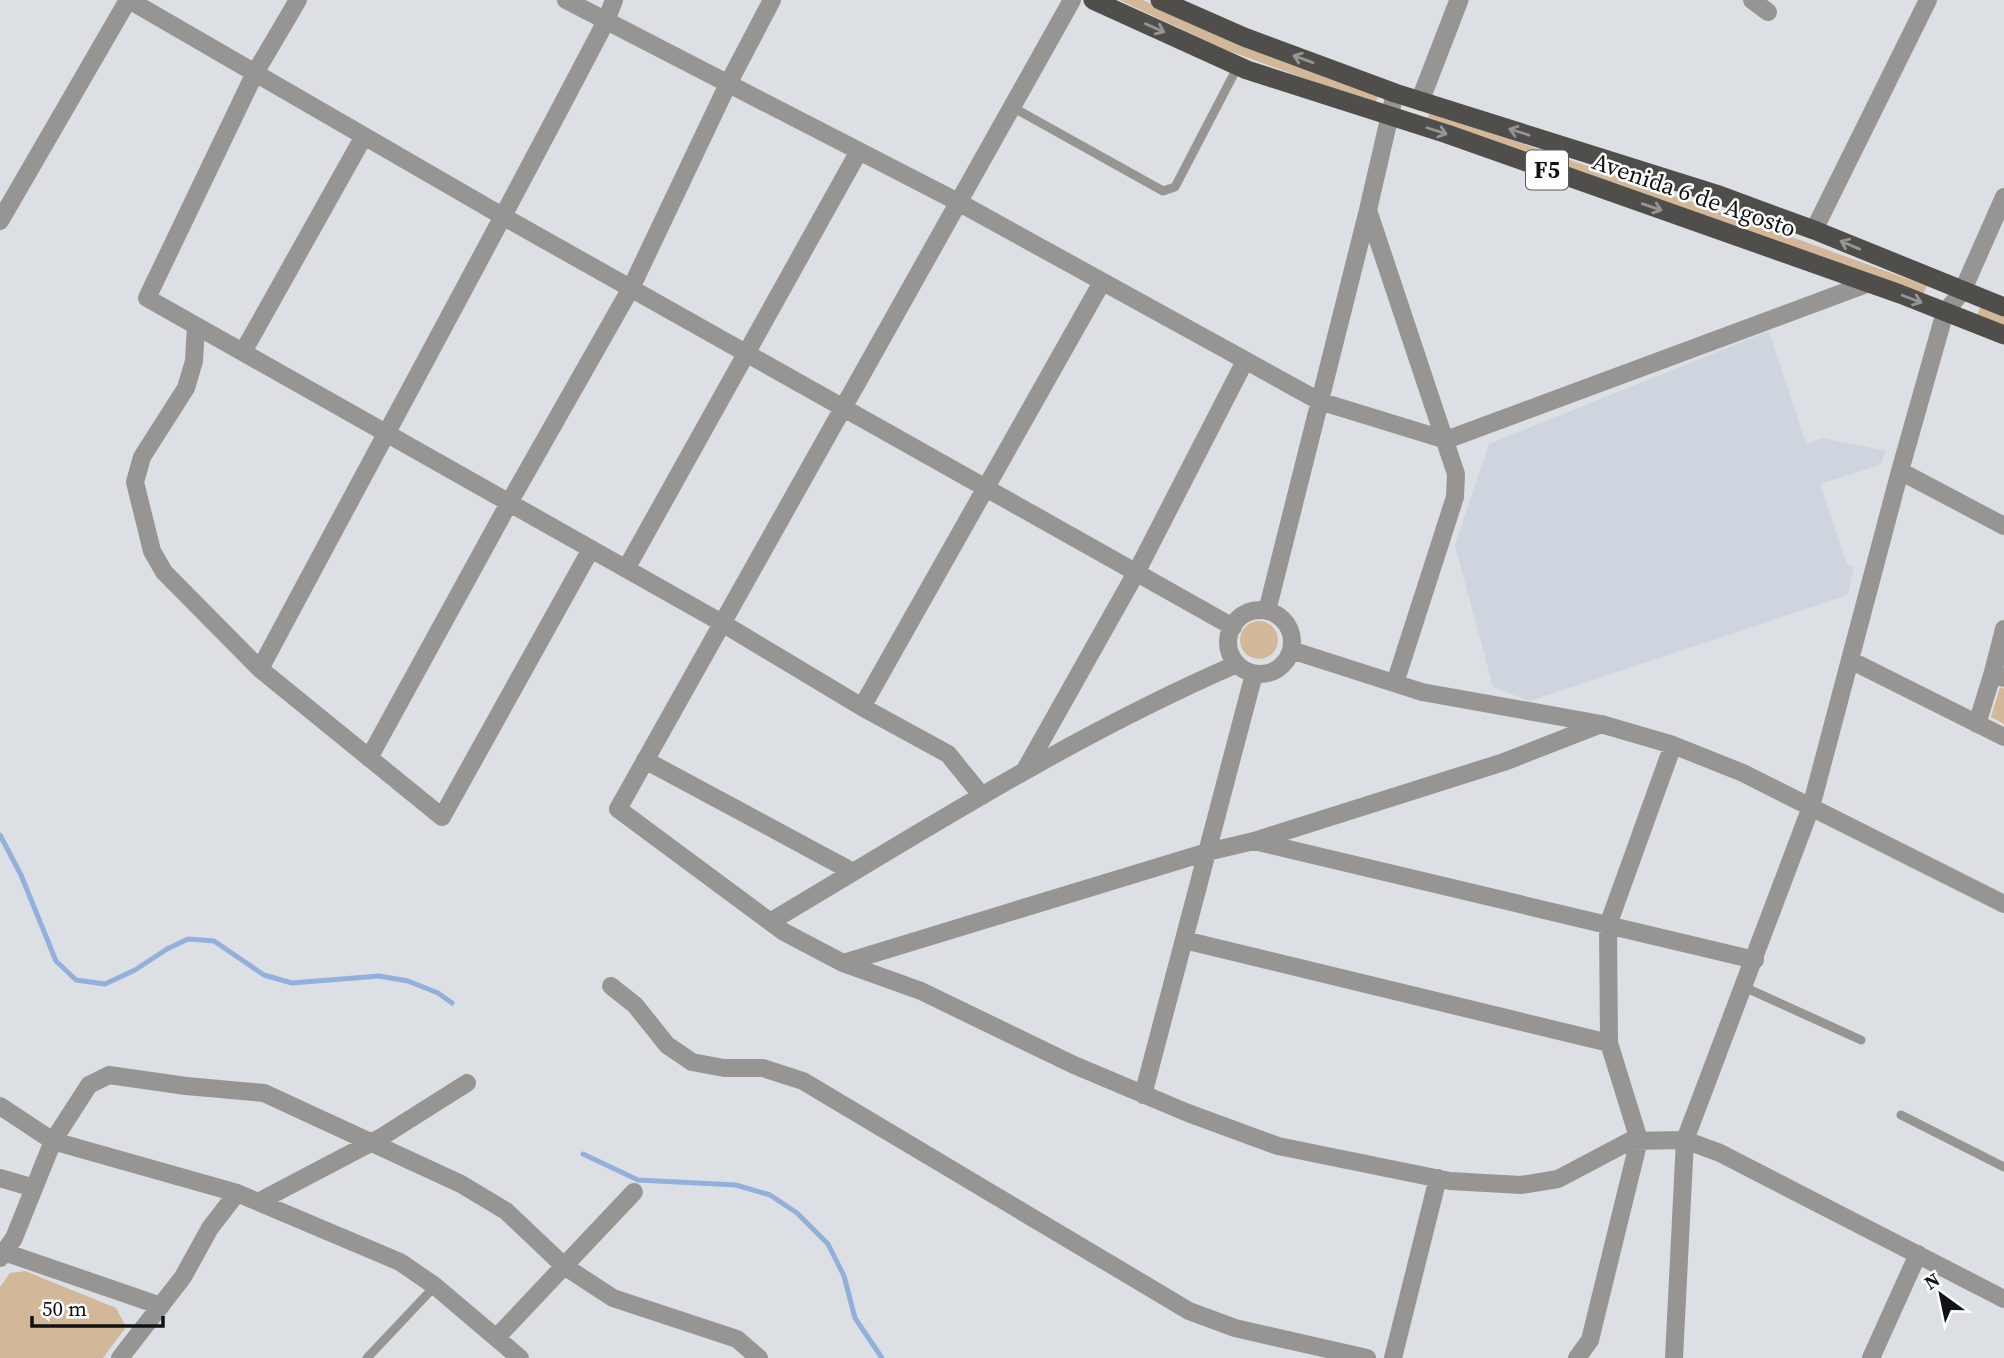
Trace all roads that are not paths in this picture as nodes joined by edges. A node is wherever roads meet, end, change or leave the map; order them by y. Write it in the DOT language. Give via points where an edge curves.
graph roads {
  1 [pos="128,0"];
  2 [pos="298,0"];
  3 [pos="566,0"];
  4 [pos="614,0"];
  5 [pos="772,0"];
  6 [pos="1072,0"];
  7 [pos="1093,0"];
  8 [pos="1160,0"];
  9 [pos="1459,0"];
  10 [pos="1752,0"];
  11 [pos="1928,0"];
  12 [pos="1768,12"];
  13 [pos="606,21"];
  14 [pos="1238,66"];
  15 [pos="255,73"];
  16 [pos="728,84"];
  17 [pos="1395,93"];
  18 [pos="1420,101"];
  19 [pos="1012,107"];
  20 [pos="1390,116"];
  21 [pos="364,136"];
  22 [pos="859,151"];
  23 [pos="2004,197"];
  24 [pos="958,202"];
  25 [pos="1368,210"];
  26 [pos="504,217"];
  27 [pos="0,221"];
  28 [pos="1814,230"];
  29 [pos="1102,282"];
  30 [pos="1869,284"];
  31 [pos="631,288"];
  32 [pos="1962,292"];
  33 [pos="2004,307"];
  34 [pos="1945,312"];
  35 [pos="196,326"];
  36 [pos="2004,335"];
  37 [pos="243,352"];
  38 [pos="748,354"];
  39 [pos="1245,361"];
  40 [pos="1320,401"];
  41 [pos="843,407"];
  42 [pos="385,433"];
  43 [pos="1446,440"];
  44 [pos="1900,471"];
  45 [pos="986,487"];
  46 [pos="509,503"];
  47 [pos="2004,526"];
  48 [pos="591,549"];
  49 [pos="626,569"];
  50 [pos="1137,571"];
  51 [pos="1267,611"];
  52 [pos="722,623"];
  53 [pos="1233,627"];
  54 [pos="2004,629"];
  55 [pos="1292,650"];
  56 [pos="1850,660"];
  57 [pos="1237,664"];
  58 [pos="261,669"];
  59 [pos="1254,674"];
  60 [pos="1999,675"];
  61 [pos="1395,684"];
  62 [pos="862,707"];
  63 [pos="1601,724"];
  64 [pos="1977,724"];
  65 [pos="2004,737"];
  66 [pos="1673,746"];
  67 [pos="369,758"];
  68 [pos="645,760"];
  69 [pos="1025,770"];
  70 [pos="982,796"];
  71 [pos="1811,807"];
  72 [pos="1254,841"];
  73 [pos="1207,852"];
  74 [pos="853,872"];
  75 [pos="2004,904"];
  76 [pos="770,922"];
  77 [pos="1608,925"];
  78 [pos="1184,940"];
  79 [pos="1755,960"];
  80 [pos="844,963"];
  81 [pos="611,986"];
  82 [pos="1744,987"];
  83 [pos="1861,1040"];
  84 [pos="1609,1043"];
  85 [pos="467,1083"];
  86 [pos="1143,1095"];
  87 [pos="0,1106"];
  88 [pos="1901,1115"];
  89 [pos="1639,1140"];
  90 [pos="1685,1140"];
  91 [pos="53,1141"];
  92 [pos="372,1142"];
  93 [pos="2004,1167"];
  94 [pos="0,1178"];
  95 [pos="1438,1178"];
  96 [pos="34,1188"];
  97 [pos="634,1192"];
  98 [pos="237,1193"];
  99 [pos="258,1202"];
  100 [pos="1918,1254"];
  101 [pos="2,1255"];
  102 [pos="564,1266"];
  103 [pos="435,1286"];
  104 [pos="2004,1299"];
  105 [pos="161,1306"];
  106 [pos="497,1337"];
  107 [pos="120,1358"];
  108 [pos="367,1358"];
  109 [pos="520,1358"];
  110 [pos="759,1358"];
  111 [pos="1367,1358"];
  112 [pos="1393,1358"];
  113 [pos="1577,1358"];
  114 [pos="1674,1358"];
  115 [pos="1871,1358"];
  1 -- 15 [label="street"];
  1 -- 27 [label="street"];
  2 -- 15 [label="street"];
  3 -- 13 [label="street"];
  4 -- 13 [label="street"];
  5 -- 16 [label="street"];
  6 -- 19 [label="street"];
  7 -- 14 [label="highway, Avenida 6 de Agosto / F5, one-way"];
  17 -- 8 [label="highway, Avenida 6 de Agosto / F5, one-way"];
  9 -- 18 [label="street"];
  10 -- 12 [label="street"];
  11 -- 28 [label="street"];
  13 -- 16 [label="street"];
  13 -- 26 [label="street"];
  14 -- 19 [label="lane" via="1175,187 1163,191"];
  14 -- 20 [label="highway, Avenida 6 de Agosto / F5"];
  15 -- 21 [label="street"];
  15 -- 35 [label="street" via="147,298"];
  16 -- 22 [label="street"];
  16 -- 31 [label="street"];
  17 -- 18 [label="highway, Avenida 6 de Agosto / F5"];
  17 -- 20 [label="street"];
  28 -- 18 [label="highway, Avenida 6 de Agosto / F5, one-way" via="1716,194"];
  19 -- 24 [label="street"];
  20 -- 25 [label="street"];
  20 -- 30 [label="highway, Avenida 6 de Agosto / F5, one-way"];
  21 -- 26 [label="street"];
  21 -- 37 [label="street"];
  22 -- 24 [label="street"];
  22 -- 38 [label="street"];
  23 -- 32 [label="street"];
  24 -- 29 [label="street"];
  24 -- 41 [label="street"];
  25 -- 40 [label="street"];
  25 -- 43 [label="street"];
  26 -- 31 [label="street"];
  26 -- 42 [label="street"];
  32 -- 28 [label="highway, Avenida 6 de Agosto / F5, one-way"];
  29 -- 39 [label="street"];
  29 -- 45 [label="street"];
  30 -- 34 [label="highway, Avenida 6 de Agosto / F5, one-way"];
  30 -- 43 [label="street"];
  31 -- 38 [label="street"];
  31 -- 46 [label="street"];
  32 -- 33 [label="highway, Avenida 6 de Agosto / F5"];
  32 -- 34 [label="street"];
  34 -- 36 [label="highway, Avenida 6 de Agosto / F5"];
  34 -- 44 [label="street"];
  35 -- 37 [label="street"];
  35 -- 58 [label="street" via="194,361 186,388 142,457 135,482 152,551 164,572"];
  37 -- 42 [label="street"];
  38 -- 41 [label="street"];
  38 -- 49 [label="street"];
  39 -- 40 [label="street"];
  39 -- 50 [label="street"];
  40 -- 43 [label="street"];
  40 -- 51 [label="street"];
  41 -- 45 [label="street"];
  41 -- 52 [label="street"];
  42 -- 46 [label="street"];
  42 -- 58 [label="street"];
  43 -- 61 [label="street" via="1456,474 1455,497"];
  44 -- 47 [label="street"];
  44 -- 56 [label="street"];
  45 -- 50 [label="street"];
  45 -- 62 [label="street"];
  46 -- 48 [label="street"];
  46 -- 67 [label="street"];
  48 -- 49 [label="street"];
  48 -- 67 [label="street" via="442,817"];
  49 -- 52 [label="street"];
  50 -- 53 [label="street"];
  50 -- 69 [label="street"];
  51 -- 53 [label="street" via="1247,613"];
  51 -- 55 [label="street" via="1285,621"];
  52 -- 62 [label="street"];
  52 -- 68 [label="street"];
  53 -- 57 [label="street" via="1228,646"];
  54 -- 60 [label="street"];
  55 -- 59 [label="street" via="1281,666"];
  55 -- 61 [label="street"];
  56 -- 64 [label="street"];
  56 -- 71 [label="street"];
  57 -- 59 [label="street"];
  57 -- 69 [label="street" via="1164,696"];
  58 -- 67 [label="street"];
  59 -- 73 [label="street"];
  60 -- 64 [label="street"];
  61 -- 63 [label="street"];
  62 -- 70 [label="street" via="948,754"];
  63 -- 66 [label="street"];
  63 -- 72 [label="street" via="1504,762"];
  64 -- 65 [label="street"];
  66 -- 71 [label="street" via="1743,773"];
  66 -- 77 [label="street"];
  68 -- 74 [label="street"];
  68 -- 76 [label="street" via="618,809"];
  69 -- 70 [label="street"];
  70 -- 74 [label="street"];
  71 -- 75 [label="street"];
  71 -- 79 [label="street"];
  72 -- 73 [label="street"];
  72 -- 77 [label="street"];
  73 -- 78 [label="street"];
  73 -- 80 [label="street"];
  74 -- 76 [label="street"];
  76 -- 80 [label="street"];
  77 -- 79 [label="street"];
  77 -- 84 [label="street"];
  78 -- 84 [label="street"];
  78 -- 86 [label="street"];
  79 -- 82 [label="street"];
  80 -- 86 [label="street" via="921,991"];
  81 -- 111 [label="street" via="635,1005 667,1045 692,1062 763,1068 803,1081 1189,1311 1235,1328"];
  82 -- 83 [label="lane"];
  82 -- 90 [label="street"];
  84 -- 89 [label="street"];
  85 -- 92 [label="street"];
  86 -- 95 [label="street" via="1278,1146"];
  87 -- 91 [label="street"];
  88 -- 93 [label="lane"];
  89 -- 90 [label="street"];
  89 -- 95 [label="street" via="1558,1179 1521,1185"];
  89 -- 113 [label="street" via="1590,1340"];
  90 -- 100 [label="street" via="1720,1153"];
  90 -- 114 [label="street"];
  91 -- 92 [label="street" via="89,1085 109,1075 264,1093"];
  91 -- 96 [label="street"];
  91 -- 98 [label="street"];
  92 -- 99 [label="street"];
  92 -- 102 [label="street" via="506,1211"];
  94 -- 96 [label="street"];
  95 -- 112 [label="street"];
  96 -- 101 [label="street"];
  97 -- 102 [label="street"];
  98 -- 99 [label="street"];
  98 -- 105 [label="street"];
  99 -- 103 [label="street" via="400,1262"];
  100 -- 104 [label="street"];
  100 -- 115 [label="street"];
  101 -- 105 [label="street"];
  102 -- 106 [label="street"];
  102 -- 110 [label="street" via="613,1298 737,1339"];
  103 -- 106 [label="street"];
  103 -- 108 [label="lane"];
  105 -- 107 [label="street"];
  106 -- 109 [label="street"];
}
